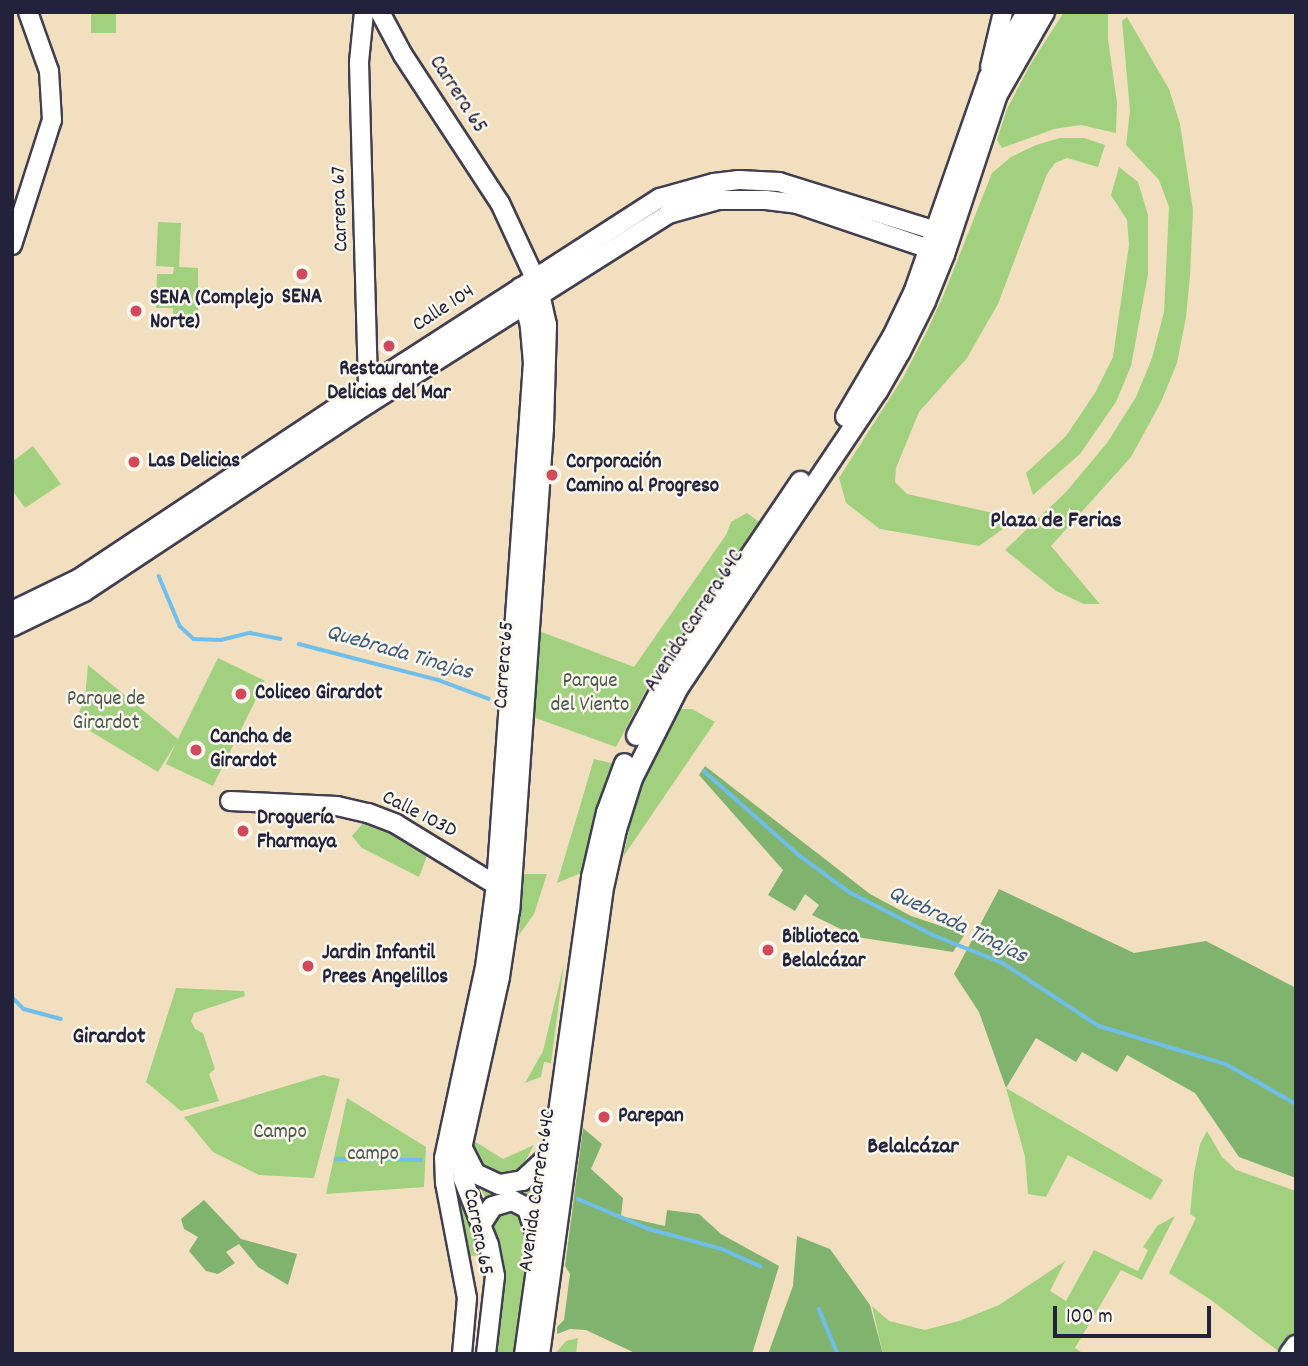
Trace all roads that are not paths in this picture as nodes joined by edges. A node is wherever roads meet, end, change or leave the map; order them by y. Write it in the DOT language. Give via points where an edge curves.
graph roads {
  1 [pos="28,12"];
  2 [pos="364,12"];
  3 [pos="380,12"];
  4 [pos="1003,12"];
  5 [pos="1026,12"];
  6 [pos="1044,12"];
  7 [pos="988,76"];
  8 [pos="933,240"];
  9 [pos="12,245"];
  10 [pos="530,290"];
  11 [pos="368,395"];
  12 [pos="12,611"];
  13 [pos="12,628"];
  14 [pos="230,801"];
  15 [pos="496,885"];
  16 [pos="461,1146"];
  17 [pos="551,1152"];
  18 [pos="481,1223"];
  19 [pos="538,1247"];
  20 [pos="463,1270"];
  21 [pos="495,1276"];
  22 [pos="1296,1347"];
  23 [pos="462,1354"];
  24 [pos="486,1354"];
  25 [pos="524,1354"];
  26 [pos="539,1354"];
  27 [pos="1291,1354"];
  1 -- 9 [label="main road" via="49,71 52,120"];
  2 -- 11 [label="main road, Carrera 67" via="359,62"];
  3 -- 10 [label="main road, Carrera 65" via="500,203"];
  4 -- 7 [label="main road"];
  5 -- 7 [label="main road, Avenida Carrera 64C"];
  6 -- 26 [label="main road, Avenida Carrera 64C" via="997,94 944,254 900,351 678,687 632,778 602,892"];
  7 -- 8 [label="main road, Avenida Carrera 64C"];
  8 -- 10 [label="main road, Calle 104" via="802,187 762,180 726,182 687,189 649,204"];
  8 -- 17 [label="main road, Avenida Carrera 64C" via="909,301 865,384 663,684 625,759 593,865"];
  10 -- 11 [label="main road, Calle 104"];
  10 -- 15 [label="main road, Carrera 65" via="533,363"];
  10 -- 16 [label="main road, Carrera 65" via="547,324 547,379 511,897 500,977"];
  11 -- 12 [label="main road, Calle 104" via="78,579"];
  11 -- 13 [label="main road, Calle 104" via="84,592"];
  14 -- 15 [label="main road, Calle 103D" via="337,806 368,813 396,824"];
  15 -- 20 [label="main road, Carrera 65" via="485,967 445,1149 445,1183"];
  16 -- 17 [label="main road" via="475,1172 499,1184 522,1180"];
  16 -- 18 [label="main road, Carrera 65" via="463,1180"];
  17 -- 19 [label="main road, Avenida Carrera 64C"];
  18 -- 19 [label="main road" via="492,1206 518,1201 531,1215"];
  18 -- 21 [label="main road, Carrera 65"];
  19 -- 25 [label="main road, Avenida Carrera 64C"];
  20 -- 21 [label="main road" via="469,1261 481,1259"];
  20 -- 23 [label="main road, Carrera 65" via="467,1315"];
  21 -- 24 [label="main road, Carrera 65"];
  22 -- 27 [label="highway"];
}
